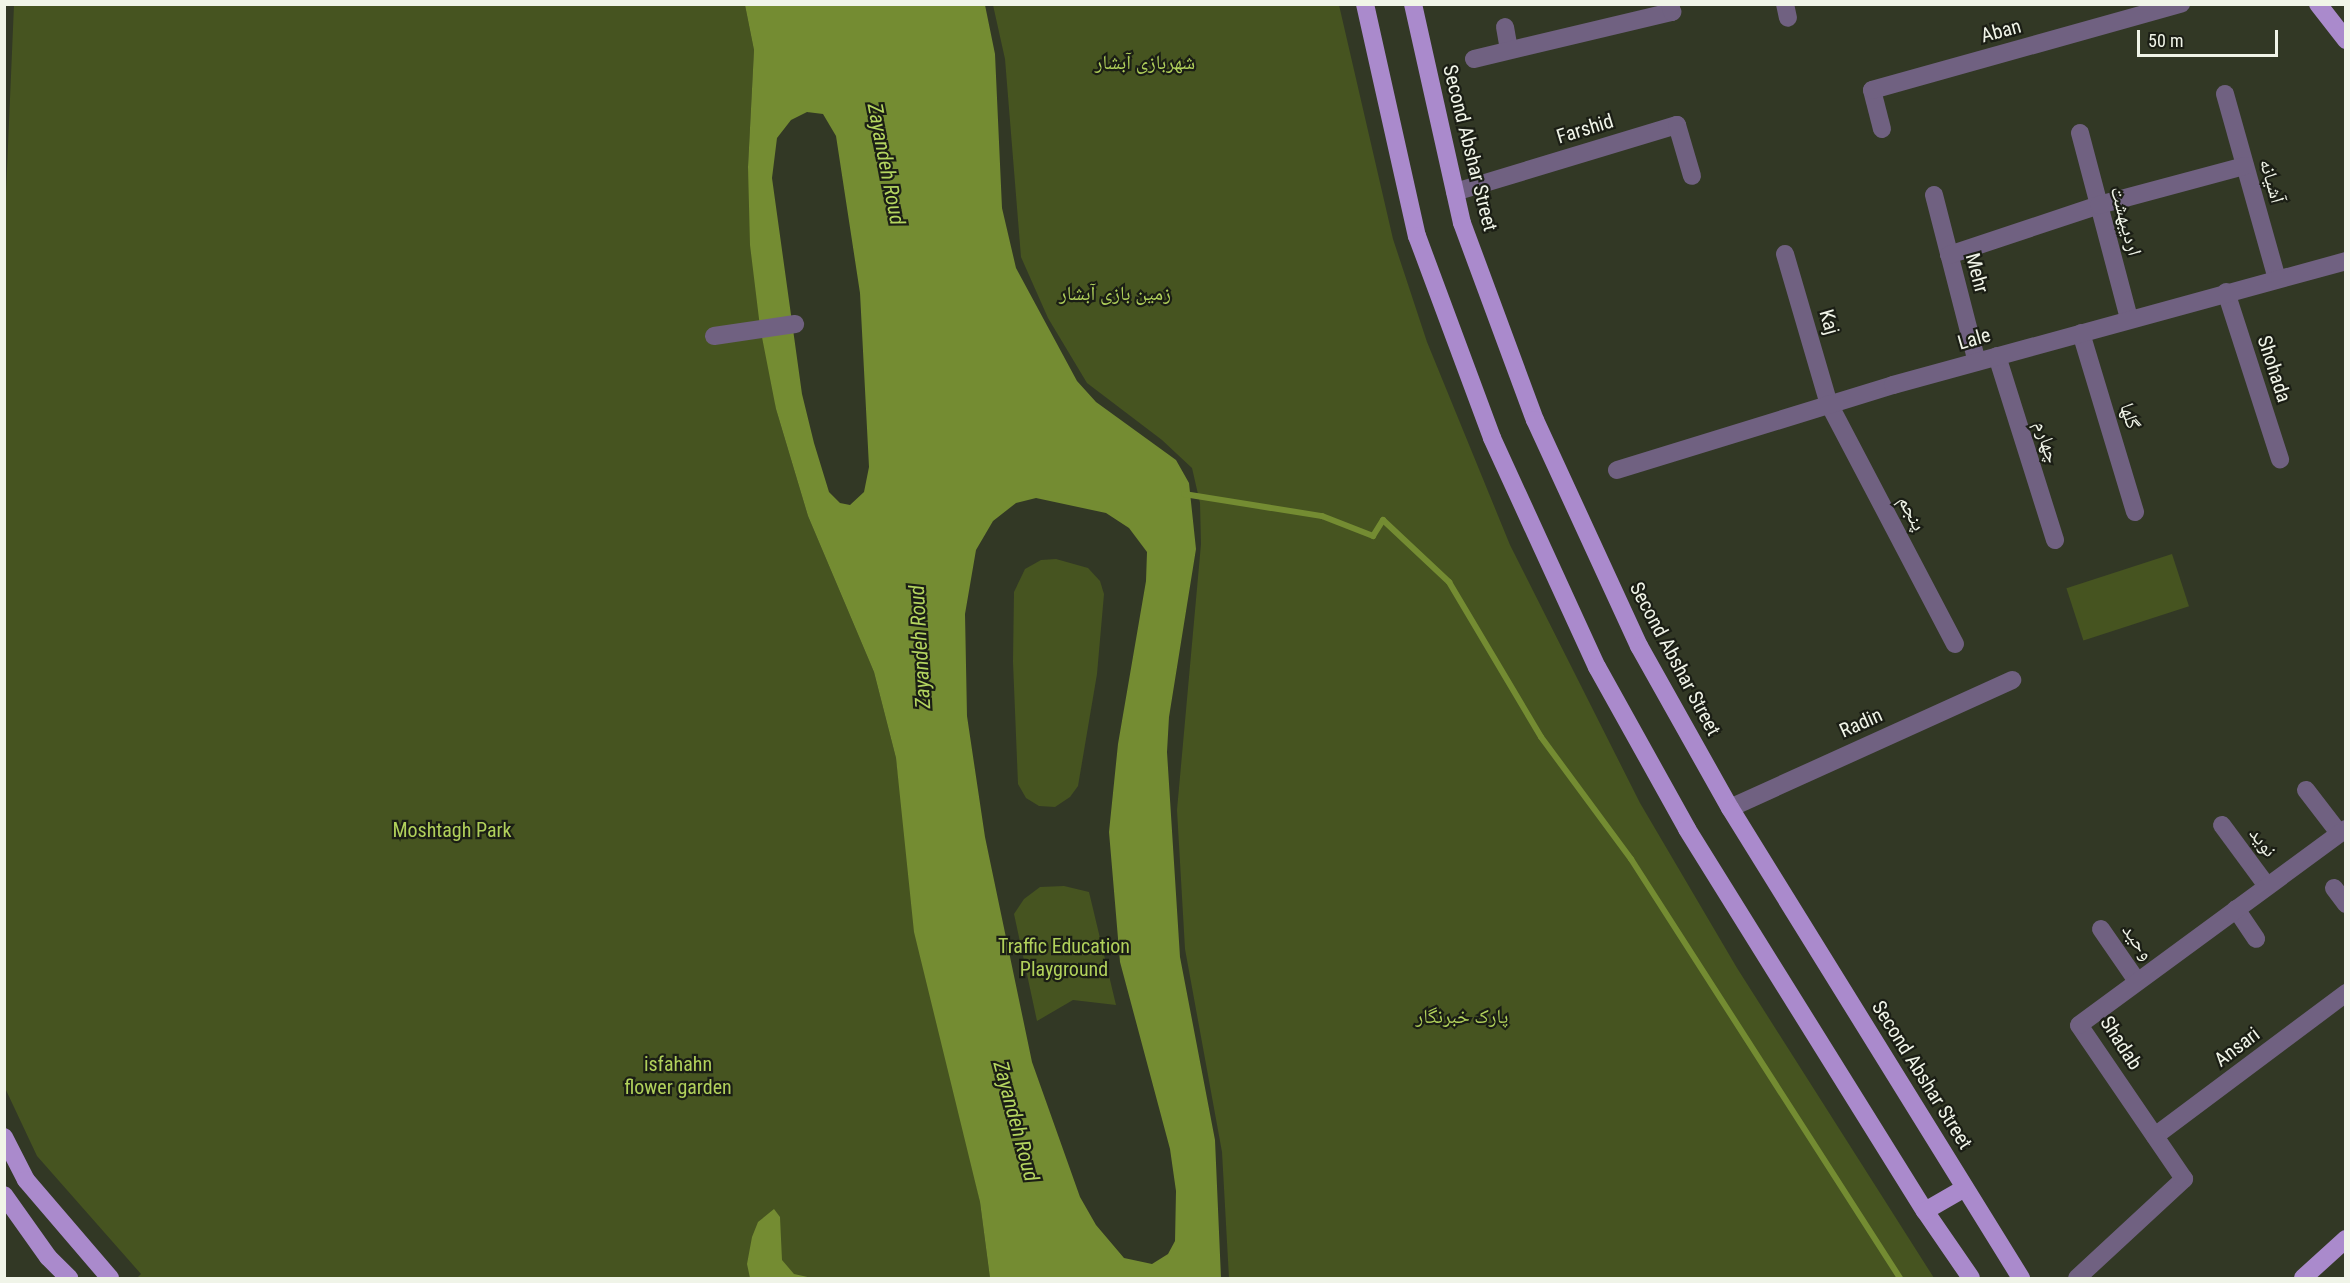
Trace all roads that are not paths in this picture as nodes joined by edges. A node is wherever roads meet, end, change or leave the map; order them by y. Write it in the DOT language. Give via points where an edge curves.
graph roads {
  1 [pos="1365,4"];
  2 [pos="1413,4"];
  3 [pos="1670,4"];
  4 [pos="2181,4"];
  5 [pos="2318,4"];
  6 [pos="1505,27"];
  7 [pos="2346,40"];
  8 [pos="1509,50"];
  9 [pos="1474,59"];
  10 [pos="2225,94"];
  11 [pos="1882,129"];
  12 [pos="2080,134"];
  13 [pos="2245,166"];
  14 [pos="1692,176"];
  15 [pos="1455,192"];
  16 [pos="1934,195"];
  17 [pos="2099,206"];
  18 [pos="1785,254"];
  19 [pos="1950,255"];
  20 [pos="2346,261"];
  21 [pos="2277,279"];
  22 [pos="2226,292"];
  23 [pos="2129,319"];
  24 [pos="795,324"];
  25 [pos="2081,333"];
  26 [pos="714,336"];
  27 [pos="1997,356"];
  28 [pos="1977,362"];
  29 [pos="1829,404"];
  30 [pos="2280,459"];
  31 [pos="1617,470"];
  32 [pos="2136,512"];
  33 [pos="2055,540"];
  34 [pos="1955,644"];
  35 [pos="2012,680"];
  36 [pos="2306,790"];
  37 [pos="1730,808"];
  38 [pos="2222,825"];
  39 [pos="2342,831"];
  40 [pos="2267,886"];
  41 [pos="2334,888"];
  42 [pos="2346,904"];
  43 [pos="2236,909"];
  44 [pos="2101,929"];
  45 [pos="2256,939"];
  46 [pos="2137,981"];
  47 [pos="2346,993"];
  48 [pos="2156,1136"];
  49 [pos="4,1137"];
  50 [pos="1965,1188"];
  51 [pos="4,1195"];
  52 [pos="1924,1211"];
  53 [pos="2346,1239"];
  54 [pos="69,1278"];
  55 [pos="110,1278"];
  56 [pos="1971,1278"];
  57 [pos="2021,1278"];
  58 [pos="2077,1278"];
  59 [pos="2303,1278"];
  1 -- 52 [label="main road" via="1417,236 1492,438 1593,657 1687,829"];
  2 -- 15 [label="main road, Second Abshar Street"];
  3 -- 8 [label="street" via="1672,12"];
  4 -- 11 [label="street, Aban" via="1872,90"];
  5 -- 7 [label="main road"];
  6 -- 8 [label="street"];
  8 -- 9 [label="street"];
  10 -- 13 [label="street, آشیانه"];
  12 -- 17 [label="street, اردیبهشت"];
  13 -- 17 [label="street"];
  13 -- 21 [label="street, آشیانه"];
  14 -- 15 [label="street, Farshid" via="1677,125"];
  15 -- 37 [label="main road, Second Abshar Street" via="1462,222 1535,420 1639,646"];
  16 -- 19 [label="street, Mehr"];
  17 -- 19 [label="street"];
  17 -- 23 [label="street, اردیبهشت"];
  18 -- 29 [label="street, Kaj"];
  19 -- 28 [label="street, Mehr"];
  20 -- 21 [label="street, Lale"];
  21 -- 22 [label="street, Lale"];
  22 -- 23 [label="street, Lale"];
  22 -- 30 [label="street, Shohada"];
  23 -- 25 [label="street, Lale"];
  24 -- 26 [label="street"];
  25 -- 27 [label="street, Lale"];
  25 -- 32 [label="street, گلها"];
  27 -- 28 [label="street, Lale"];
  27 -- 33 [label="street, چهارم"];
  28 -- 29 [label="street, Lale"];
  29 -- 31 [label="street, Lale"];
  29 -- 34 [label="street, پنجم"];
  35 -- 37 [label="street, Radin"];
  36 -- 39 [label="street"];
  37 -- 50 [label="main road, Second Abshar Street"];
  38 -- 40 [label="street, نوید"];
  39 -- 40 [label="street, Shadab"];
  40 -- 43 [label="street, Shadab"];
  41 -- 42 [label="street"];
  43 -- 45 [label="street"];
  43 -- 46 [label="street, Shadab"];
  44 -- 46 [label="street, وحید"];
  46 -- 48 [label="street, Shadab" via="2079,1025"];
  47 -- 48 [label="street, Ansari"];
  48 -- 58 [label="street, Shadab" via="2184,1179"];
  49 -- 55 [label="main road" via="26,1180"];
  50 -- 52 [label="main road"];
  50 -- 57 [label="main road, Second Abshar Street"];
  51 -- 54 [label="main road" via="48,1257"];
  52 -- 56 [label="main road"];
  53 -- 59 [label="main road"];
}
